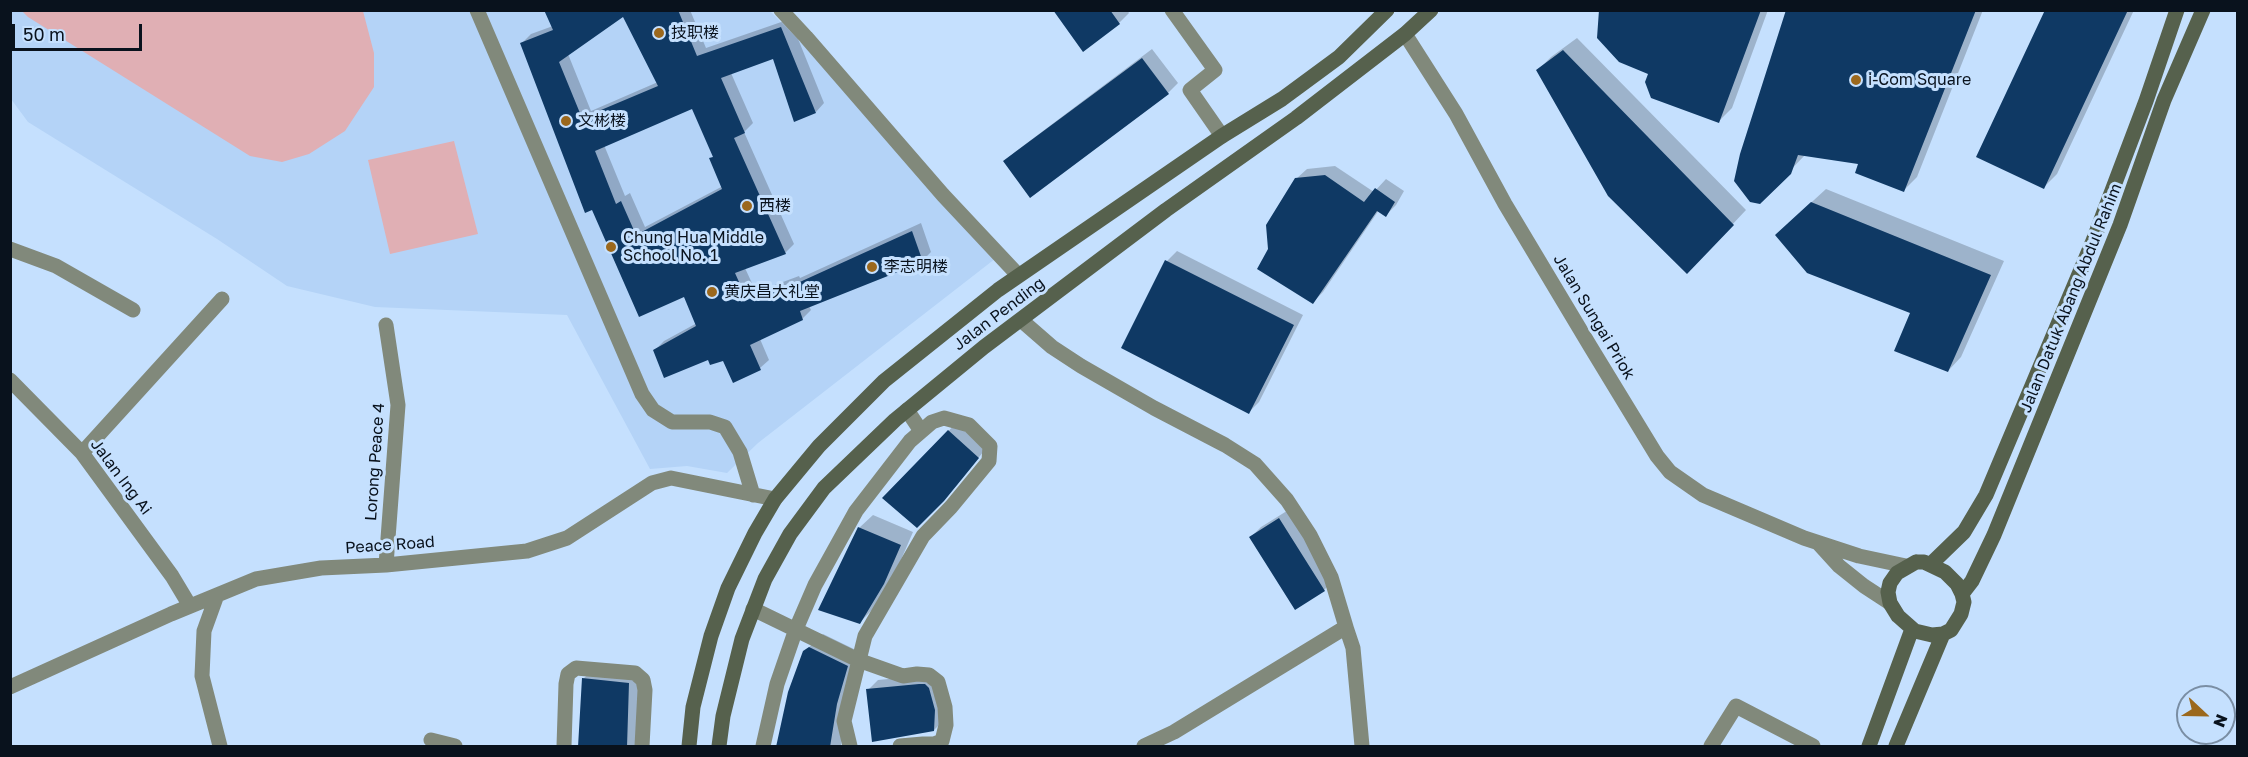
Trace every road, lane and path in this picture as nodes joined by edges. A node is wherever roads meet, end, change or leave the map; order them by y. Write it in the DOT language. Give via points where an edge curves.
graph roads {
  1 [pos="477,10"];
  2 [pos="781,10"];
  3 [pos="1172,10"];
  4 [pos="1387,10"];
  5 [pos="1431,10"];
  6 [pos="2164,10"];
  7 [pos="2177,10"];
  8 [pos="2194,10"];
  9 [pos="2203,10"];
  10 [pos="1405,34"];
  11 [pos="2164,45"];
  12 [pos="2164,100"];
  13 [pos="1222,136"];
  14 [pos="10,249"];
  15 [pos="1018,275"];
  16 [pos="222,299"];
  17 [pos="133,310"];
  18 [pos="1021,320"];
  19 [pos="386,325"];
  20 [pos="10,380"];
  21 [pos="907,410"];
  22 [pos="921,431"];
  23 [pos="82,453"];
  24 [pos="753,495"];
  25 [pos="775,500"];
  26 [pos="1820,544"];
  27 [pos="1931,564"];
  28 [pos="386,565"];
  29 [pos="1906,566"];
  30 [pos="1962,594"];
  31 [pos="217,595"];
  32 [pos="1890,603"];
  33 [pos="190,606"];
  34 [pos="753,609"];
  35 [pos="1346,627"];
  36 [pos="796,629"];
  37 [pos="1912,629"];
  38 [pos="1943,634"];
  39 [pos="858,660"];
  40 [pos="10,687"];
  41 [pos="431,740"];
  42 [pos="934,745"];
  43 [pos="220,747"];
  44 [pos="454,747"];
  45 [pos="564,747"];
  46 [pos="642,747"];
  47 [pos="689,747"];
  48 [pos="719,747"];
  49 [pos="763,747"];
  50 [pos="850,747"];
  51 [pos="900,747"];
  52 [pos="1144,747"];
  53 [pos="1362,747"];
  54 [pos="1711,747"];
  55 [pos="1813,747"];
  56 [pos="1869,747"];
  57 [pos="1896,747"];
  1 -- 24 [label="street" via="642,394 653,410 672,422 710,422 725,427 740,452"];
  2 -- 15 [label="street"];
  3 -- 13 [label="street" via="1215,70 1190,90"];
  4 -- 13 [label="main road, Jalan Pending" via="1330,64"];
  5 -- 10 [label="main road, Jalan Pending"];
  6 -- 11 [label="main road"];
  7 -- 11 [label="main road, Jalan Datuk Abang Abdul Rahim"];
  8 -- 12 [label="main road"];
  9 -- 12 [label="main road, Jalan Datuk Abang Abdul Rahim"];
  10 -- 18 [label="main road, Jalan Pending"];
  10 -- 26 [label="street, Jalan Sungai Priok" via="1663,464 1676,478 1703,495"];
  11 -- 27 [label="main road, Jalan Datuk Abang Abdul Rahim" via="2093,241 1986,495 1964,532"];
  12 -- 30 [label="main road, Jalan Datuk Abang Abdul Rahim" via="2134,189 2068,355 1994,535"];
  13 -- 15 [label="main road, Jalan Pending"];
  14 -- 17 [label="street" via="56,266"];
  15 -- 25 [label="main road, Jalan Pending" via="884,381 819,446"];
  16 -- 23 [label="street"];
  18 -- 21 [label="main road, Jalan Pending"];
  18 -- 35 [label="street" via="1081,366 1255,464 1287,500 1310,536 1331,577"];
  19 -- 28 [label="street, Lorong Peace 4" via="398,405"];
  20 -- 23 [label="street, Jalan Ing Ai"];
  21 -- 22 [label="street"];
  21 -- 34 [label="main road, Jalan Pending" via="824,488 790,534"];
  22 -- 36 [label="street" via="856,510"];
  22 -- 39 [label="street" via="944,418 969,425 990,446 989,462 923,536 865,636"];
  23 -- 33 [label="street, Jalan Ing Ai"];
  24 -- 25 [label="street, Peace Road"];
  24 -- 28 [label="street, Peace Road" via="671,478 652,483 567,538 527,551"];
  25 -- 47 [label="main road, Jalan Pending" via="728,588 711,636 693,707"];
  26 -- 29 [label="street, Jalan Sungai Priok"];
  26 -- 32 [label="street" via="1839,566"];
  27 -- 29 [label="main road" via="1916,562"];
  27 -- 30 [label="main road" via="1945,572"];
  28 -- 31 [label="street, Peace Road" via="321,568 256,579"];
  29 -- 32 [label="main road" via="1890,583"];
  30 -- 38 [label="main road" via="1961,614 1951,630"];
  31 -- 33 [label="street, Peace Road"];
  31 -- 43 [label="street" via="204,631 202,676"];
  32 -- 37 [label="main road"];
  33 -- 40 [label="street, Peace Road"];
  34 -- 36 [label="street"];
  34 -- 48 [label="main road, Jalan Pending" via="723,716"];
  35 -- 52 [label="street"];
  35 -- 53 [label="street" via="1353,648"];
  36 -- 39 [label="street"];
  36 -- 49 [label="street" via="777,684"];
  37 -- 38 [label="main road" via="1924,634"];
  37 -- 56 [label="main road"];
  38 -- 57 [label="main road"];
  39 -- 42 [label="street" via="903,676 929,675 938,682 946,724 942,741"];
  39 -- 50 [label="street" via="844,721"];
  41 -- 44 [label="street"];
  42 -- 51 [label="street"];
  45 -- 46 [label="street" via="566,684 568,674 576,668 635,673 643,680"];
  54 -- 55 [label="street" via="1736,706"];
}
